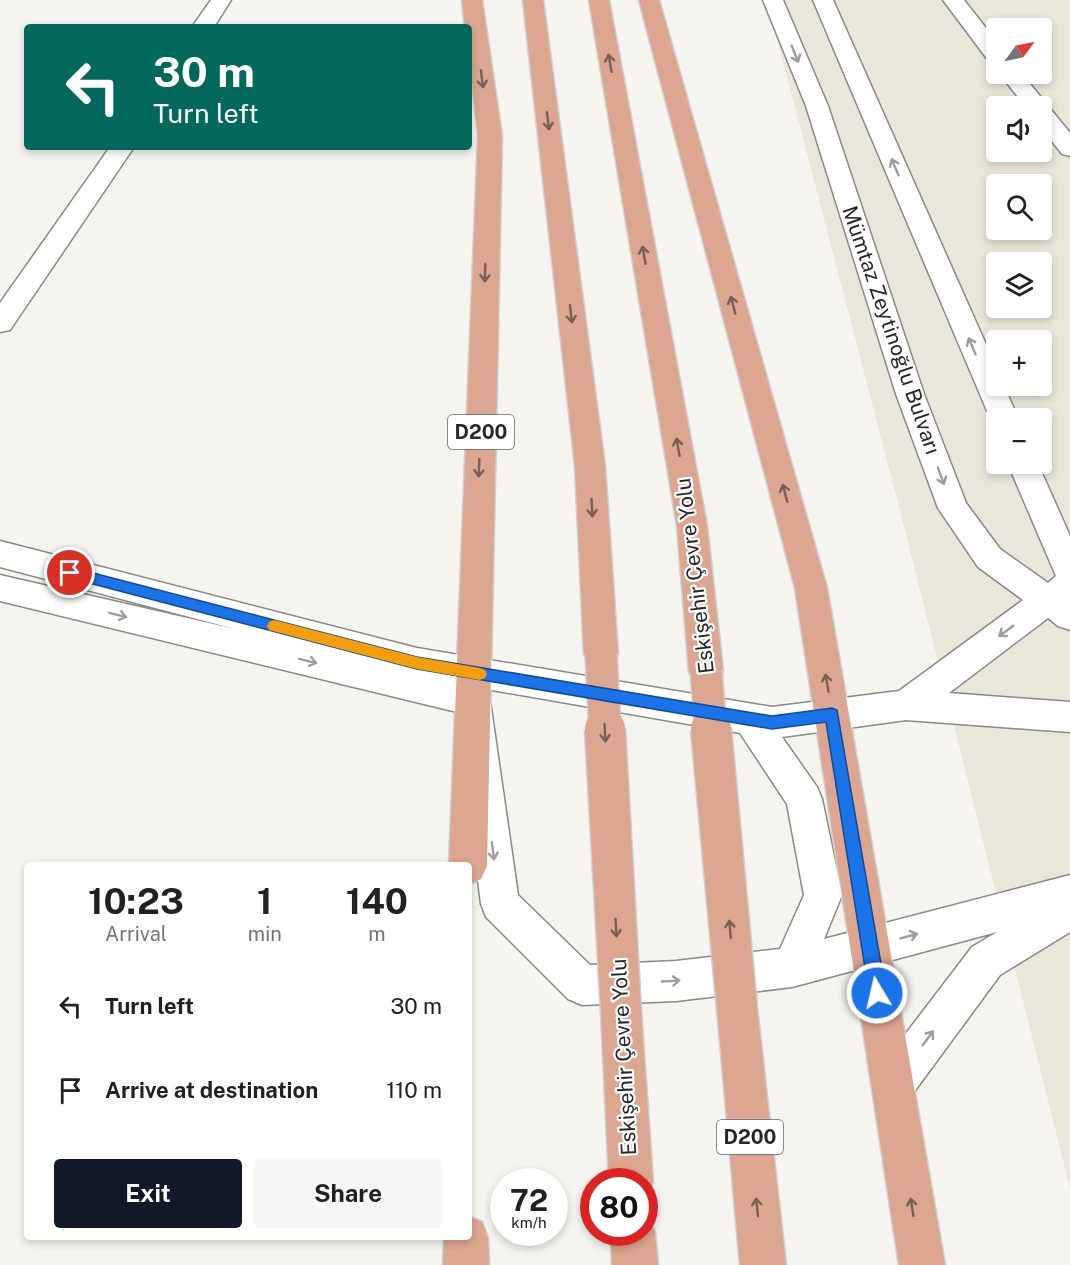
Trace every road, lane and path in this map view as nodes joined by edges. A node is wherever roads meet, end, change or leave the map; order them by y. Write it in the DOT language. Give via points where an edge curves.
graph roads {
  1 [pos="221,0"];
  2 [pos="472,0"];
  3 [pos="533,0"];
  4 [pos="599,0"];
  5 [pos="649,0"];
  6 [pos="773,0"];
  7 [pos="823,0"];
  8 [pos="953,0"];
  9 [pos="205,24"];
  10 [pos="986,42"];
  11 [pos="1019,84"];
  12 [pos="1029,96"];
  13 [pos="1052,126"];
  14 [pos="1070,149"];
  15 [pos="120,150"];
  16 [pos="0,323"];
  17 [pos="1000,408"];
  18 [pos="1027,474"];
  19 [pos="0,554"];
  20 [pos="1070,572"];
  21 [pos="0,588"];
  22 [pos="1063,600"];
  23 [pos="473,687"];
  24 [pos="906,705"];
  25 [pos="832,715"];
  26 [pos="1070,717"];
  27 [pos="750,719"];
  28 [pos="468,862"];
  29 [pos="1070,894"];
  30 [pos="1070,910"];
  31 [pos="870,947"];
  32 [pos="792,967"];
  33 [pos="893,1084"];
  34 [pos="629,1168"];
  35 [pos="466,1240"];
  36 [pos="634,1246"];
  37 [pos="466,1265"];
  38 [pos="635,1265"];
  39 [pos="763,1265"];
  40 [pos="922,1265"];
  1 -- 9 [label="street"];
  2 -- 23 [label="highway, D200, one-way" via="490,136"];
  3 -- 34 [label="highway, Eskişehir Çevre Yolu, one-way, bridge" via="590,466"];
  39 -- 4 [label="highway, Eskişehir Çevre Yolu / D200, one-way, bridge" via="693,526"];
  25 -- 5 [label="highway, one-way" via="811,588"];
  6 -- 22 [label="street, Mümtaz Zeytinoğlu Bulvarı, one-way" via="817,106 910,394 953,508 989,558"];
  17 -- 7 [label="street, one-way"];
  8 -- 10 [label="street"];
  11 -- 12 [label="street"];
  13 -- 14 [label="street"];
  15 -- 16 [label="street"];
  18 -- 20 [label="street"];
  19 -- 23 [label="street" via="417,663"];
  21 -- 23 [label="street, one-way"];
  22 -- 24 [label="street, one-way"];
  23 -- 27 [label="street"];
  23 -- 28 [label="highway, D200"];
  23 -- 32 [label="street, one-way" via="500,904 582,985 676,981"];
  24 -- 25 [label="street"];
  24 -- 26 [label="street"];
  25 -- 27 [label="street" via="772,723"];
  25 -- 31 [label="highway"];
  27 -- 32 [label="street" via="804,799 823,895"];
  31 -- 29 [label="street, one-way"];
  33 -- 30 [label="street, one-way" via="986,961"];
  31 -- 32 [label="street"];
  31 -- 33 [label="highway"];
  40 -- 33 [label="highway, one-way"];
  35 -- 37 [label="highway"];
  36 -- 38 [label="highway"];
}
